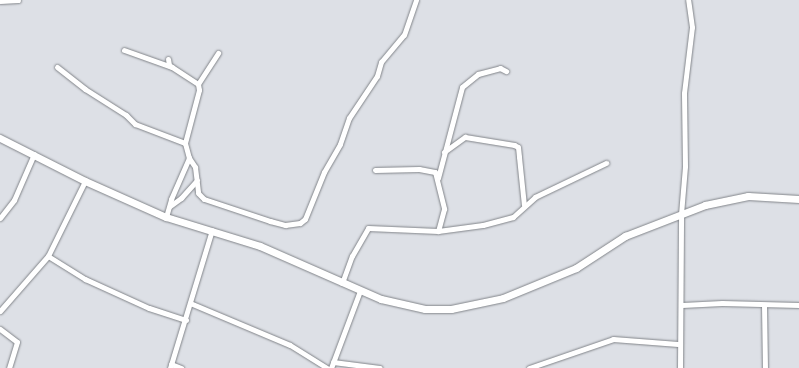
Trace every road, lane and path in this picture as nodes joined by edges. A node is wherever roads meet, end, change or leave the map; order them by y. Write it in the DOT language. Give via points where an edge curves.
graph roads {
  1 [pos="18,0"];
  2 [pos="416,0"];
  3 [pos="688,0"];
  4 [pos="0,1"];
  5 [pos="124,50"];
  6 [pos="218,53"];
  7 [pos="168,59"];
  8 [pos="57,67"];
  9 [pos="173,68"];
  10 [pos="506,71"];
  11 [pos="198,84"];
  12 [pos="0,138"];
  13 [pos="185,143"];
  14 [pos="444,153"];
  15 [pos="34,154"];
  16 [pos="189,158"];
  17 [pos="606,163"];
  18 [pos="375,170"];
  19 [pos="438,178"];
  20 [pos="197,180"];
  21 [pos="85,181"];
  22 [pos="799,199"];
  23 [pos="524,205"];
  24 [pos="170,206"];
  25 [pos="6,211"];
  26 [pos="681,214"];
  27 [pos="0,215"];
  28 [pos="166,217"];
  29 [pos="0,218"];
  30 [pos="212,230"];
  31 [pos="438,230"];
  32 [pos="48,256"];
  33 [pos="342,283"];
  34 [pos="360,291"];
  35 [pos="190,304"];
  36 [pos="682,305"];
  37 [pos="764,305"];
  38 [pos="799,305"];
  39 [pos="0,311"];
  40 [pos="186,320"];
  41 [pos="0,329"];
  42 [pos="678,344"];
  43 [pos="333,362"];
  44 [pos="170,366"];
  45 [pos="9,368"];
  46 [pos="181,368"];
  47 [pos="327,368"];
  48 [pos="331,368"];
  49 [pos="380,368"];
  50 [pos="529,368"];
  51 [pos="680,368"];
  52 [pos="765,368"];
  1 -- 4 [label="street"];
  2 -- 20 [label="street" via="404,35 381,62 377,76 349,118 340,144 324,172 305,219 300,223 285,225 208,202 198,193"];
  3 -- 26 [label="street" via="692,27 684,93 685,166"];
  5 -- 9 [label="street"];
  6 -- 11 [label="street"];
  7 -- 9 [label="street"];
  8 -- 13 [label="street" via="135,124"];
  9 -- 11 [label="street"];
  10 -- 14 [label="street" via="496,69 478,74 466,82 459,94"];
  11 -- 13 [label="street" via="199,90"];
  12 -- 15 [label="street"];
  13 -- 16 [label="street"];
  14 -- 19 [label="street"];
  14 -- 23 [label="street" via="464,137 518,147"];
  15 -- 21 [label="street"];
  15 -- 25 [label="street"];
  16 -- 20 [label="street" via="195,167"];
  16 -- 24 [label="street"];
  17 -- 23 [label="street" via="535,197"];
  18 -- 19 [label="street" via="429,170 435,172"];
  19 -- 31 [label="street" via="444,216"];
  20 -- 24 [label="street"];
  21 -- 28 [label="street"];
  21 -- 32 [label="street"];
  22 -- 26 [label="street" via="748,196 705,205"];
  23 -- 31 [label="street" via="513,217 483,225"];
  24 -- 28 [label="street"];
  25 -- 27 [label="street"];
  25 -- 29 [label="street"];
  26 -- 34 [label="street" via="625,236 576,268 503,298 477,305 425,309 405,306"];
  26 -- 36 [label="street"];
  28 -- 30 [label="street"];
  30 -- 33 [label="street" via="260,246"];
  30 -- 35 [label="street"];
  31 -- 33 [label="street" via="368,228 352,256"];
  32 -- 39 [label="street"];
  32 -- 40 [label="street" via="85,279 149,308"];
  33 -- 34 [label="street"];
  34 -- 43 [label="street"];
  35 -- 40 [label="street"];
  35 -- 47 [label="street" via="290,345"];
  36 -- 37 [label="street"];
  36 -- 42 [label="street"];
  37 -- 38 [label="street"];
  37 -- 52 [label="street"];
  40 -- 44 [label="street"];
  41 -- 45 [label="street" via="17,342"];
  42 -- 50 [label="street" via="613,339"];
  42 -- 51 [label="street"];
  43 -- 48 [label="street"];
  43 -- 49 [label="street"];
  44 -- 46 [label="street"];
}
